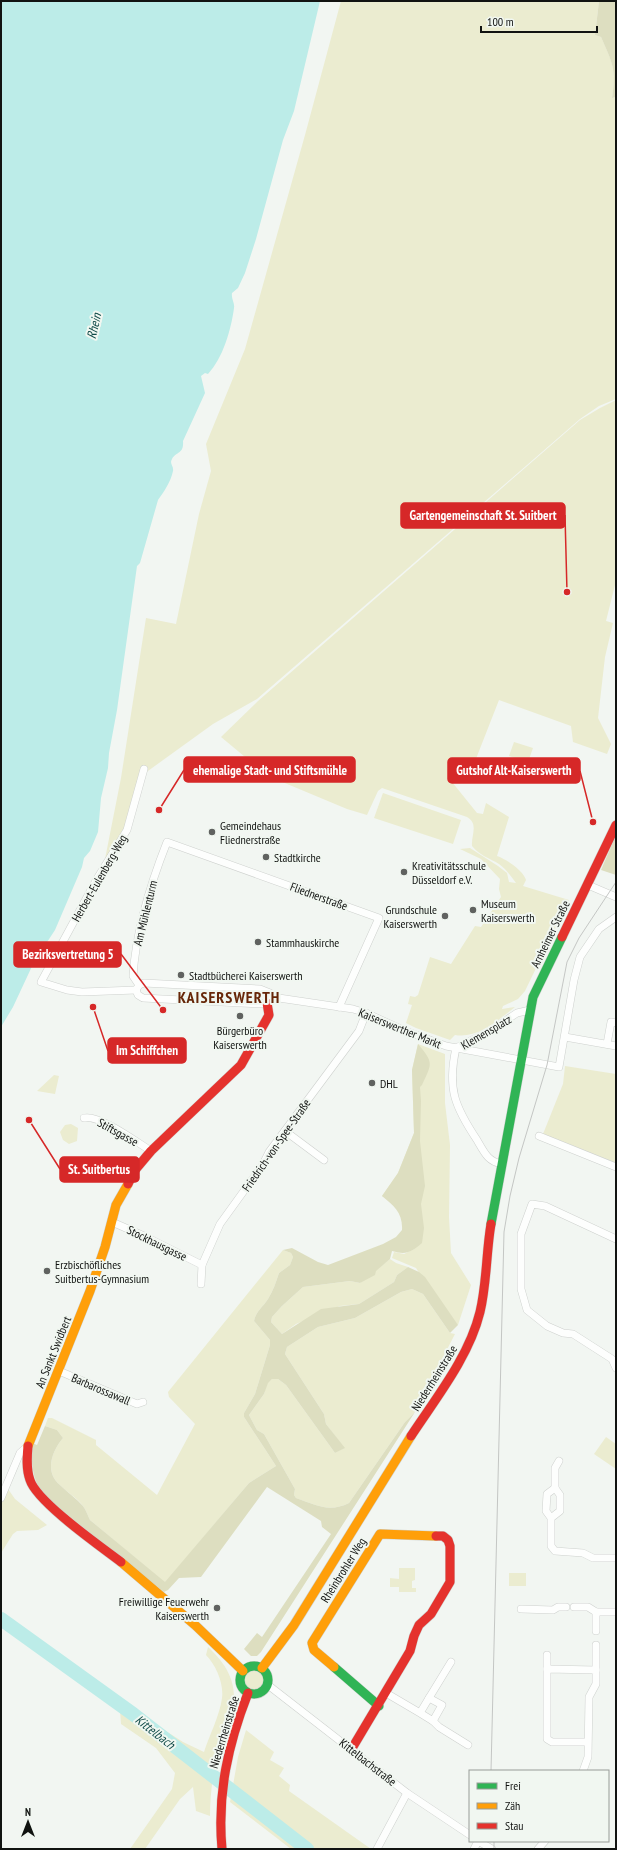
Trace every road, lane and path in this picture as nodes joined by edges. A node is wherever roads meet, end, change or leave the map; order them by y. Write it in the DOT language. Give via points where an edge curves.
graph roads {
  1 [pos="144,770"];
  2 [pos="616,825"];
  3 [pos="167,842"];
  4 [pos="588,885"];
  5 [pos="616,897"];
  6 [pos="616,917"];
  7 [pos="42,982"];
  8 [pos="137,987"];
  9 [pos="270,1000"];
  10 [pos="339,1006"];
  11 [pos="530,1010"];
  12 [pos="366,1013"];
  13 [pos="616,1023"];
  14 [pos="565,1037"];
  15 [pos="606,1044"];
  16 [pos="616,1046"];
  17 [pos="456,1048"];
  18 [pos="522,1060"];
  19 [pos="84,1118"];
  20 [pos="285,1131"];
  21 [pos="539,1136"];
  22 [pos="151,1151"];
  23 [pos="324,1160"];
  24 [pos="498,1164"];
  25 [pos="616,1167"];
  26 [pos="112,1222"];
  27 [pos="616,1239"];
  28 [pos="202,1266"];
  29 [pos="201,1284"];
  30 [pos="616,1368"];
  31 [pos="59,1371"];
  32 [pos="143,1402"];
  33 [pos="28,1446"];
  34 [pos="559,1461"];
  35 [pos="555,1488"];
  36 [pos="1,1498"];
  37 [pos="551,1518"];
  38 [pos="616,1558"];
  39 [pos="521,1609"];
  40 [pos="596,1612"];
  41 [pos="616,1612"];
  42 [pos="596,1631"];
  43 [pos="596,1645"];
  44 [pos="547,1655"];
  45 [pos="450,1662"];
  46 [pos="262,1668"];
  47 [pos="548,1669"];
  48 [pos="596,1670"];
  49 [pos="243,1671"];
  50 [pos="268,1685"];
  51 [pos="248,1693"];
  52 [pos="386,1693"];
  53 [pos="429,1698"];
  54 [pos="379,1706"];
  55 [pos="420,1713"];
  56 [pos="433,1721"];
  57 [pos="588,1742"];
  58 [pos="468,1745"];
  59 [pos="351,1750"];
  60 [pos="583,1770"];
  61 [pos="407,1793"];
  62 [pos="469,1834"];
  63 [pos="480,1842"];
  64 [pos="222,1849"];
  65 [pos="377,1849"];
  66 [pos="492,1849"];
  1 -- 7 [label="street, Herbert-Eulenberg-Weg" via="127,830 98,877"];
  2 -- 4 [label="street, Arnheimer Straße"];
  3 -- 8 [label="street, Am Mühlenturm" via="152,883 136,943 133,976"];
  3 -- 10 [label="street, Fliednerstraße" via="379,918"];
  4 -- 5 [label="street"];
  4 -- 11 [label="street, Arnheimer Straße" via="533,997"];
  6 -- 14 [label="street" via="599,929 580,957"];
  7 -- 8 [label="street, Kaiserswerther Markt" via="82,992"];
  8 -- 9 [label="street, Kaiserswerther Markt" via="138,995 143,998"];
  8 -- 9 [label="street, Kaiserswerther Markt" via="144,982 260,989 270,993"];
  9 -- 10 [label="street, Kaiserswerther Markt"];
  9 -- 22 [label="street, An Sankt Swidbert" via="269,1015 241,1065"];
  10 -- 12 [label="street, Kaiserswerther Markt"];
  11 -- 17 [label="street, Klemensplatz" via="517,1013 480,1037"];
  11 -- 18 [label="street, Arnheimer Straße"];
  12 -- 17 [label="street, Kaiserswerther Markt" via="403,1030"];
  12 -- 20 [label="street, Friedrich-von-Spee-Straße" via="359,1031"];
  13 -- 15 [label="street" via="611,1022"];
  14 -- 15 [label="street"];
  14 -- 18 [label="street, Klemensplatz" via="559,1067"];
  15 -- 16 [label="street"];
  17 -- 18 [label="street, Klemensplatz"];
  17 -- 24 [label="street" via="451,1078 458,1109 487,1156"];
  18 -- 24 [label="street, Niederrheinstraße"];
  19 -- 22 [label="street, Stiftsgasse" via="108,1125"];
  20 -- 23 [label="street"];
  20 -- 28 [label="street, Friedrich-von-Spee-Straße" via="220,1224"];
  21 -- 25 [label="street"];
  22 -- 26 [label="street, An Sankt Swidbert" via="123,1189"];
  24 -- 46 [label="street, Niederrheinstraße" via="480,1312 470,1340 456,1367 349,1534 299,1618"];
  26 -- 28 [label="street, Stockhausgasse"];
  26 -- 31 [label="street, An Sankt Swidbert" via="90,1291"];
  27 -- 30 [label="street" via="545,1206 532,1204 521,1234 521,1289 528,1310 547,1326 573,1334 612,1359"];
  28 -- 29 [label="street, Friedrich-von-Spee-Straße"];
  31 -- 32 [label="street, Barbarossawall" via="137,1404"];
  31 -- 33 [label="street, An Sankt Swidbert"];
  33 -- 36 [label="street" via="20,1453"];
  33 -- 49 [label="street, An Sankt Swidbert" via="27,1466 30,1481 42,1500 191,1621 221,1647"];
  34 -- 35 [label="street" via="555,1468"];
  35 -- 37 [label="street" via="547,1494 546,1512"];
  35 -- 37 [label="street" via="560,1495 560,1512"];
  37 -- 38 [label="street" via="551,1546 555,1551 582,1553 593,1558"];
  39 -- 40 [label="street" via="588,1607"];
  40 -- 41 [label="street"];
  40 -- 42 [label="street"];
  43 -- 48 [label="street"];
  44 -- 47 [label="street"];
  45 -- 53 [label="street"];
  46 -- 49 [label="street" via="252,1666"];
  46 -- 50 [label="street" via="268,1675"];
  47 -- 48 [label="street"];
  47 -- 57 [label="street" via="547,1739 552,1742"];
  48 -- 57 [label="street" via="596,1684 589,1697"];
  49 -- 51 [label="street, Niederrheinstraße" via="241,1685"];
  50 -- 51 [label="street, Niederrheinstraße" via="259,1693"];
  50 -- 59 [label="street, Kittelbachstraße"];
  51 -- 64 [label="street, Niederrheinstraße" via="225,1766 221,1795"];
  52 -- 54 [label="street, Rheinbrohler Weg"];
  52 -- 54 [label="street, Rheinbrohler Weg" via="410,1651 411,1642 450,1582 450,1546 443,1536 380,1534 312,1643 314,1650"];
  52 -- 55 [label="street"];
  53 -- 55 [label="street"];
  53 -- 56 [label="street" via="442,1705"];
  54 -- 59 [label="street, Rheinbrohler Weg"];
  55 -- 56 [label="street"];
  56 -- 58 [label="street"];
  57 -- 60 [label="street" via="588,1757"];
  59 -- 61 [label="street, Kittelbachstraße"];
  61 -- 62 [label="street, Kittelbachstraße"];
  61 -- 65 [label="street"];
  63 -- 66 [label="street"];
}
